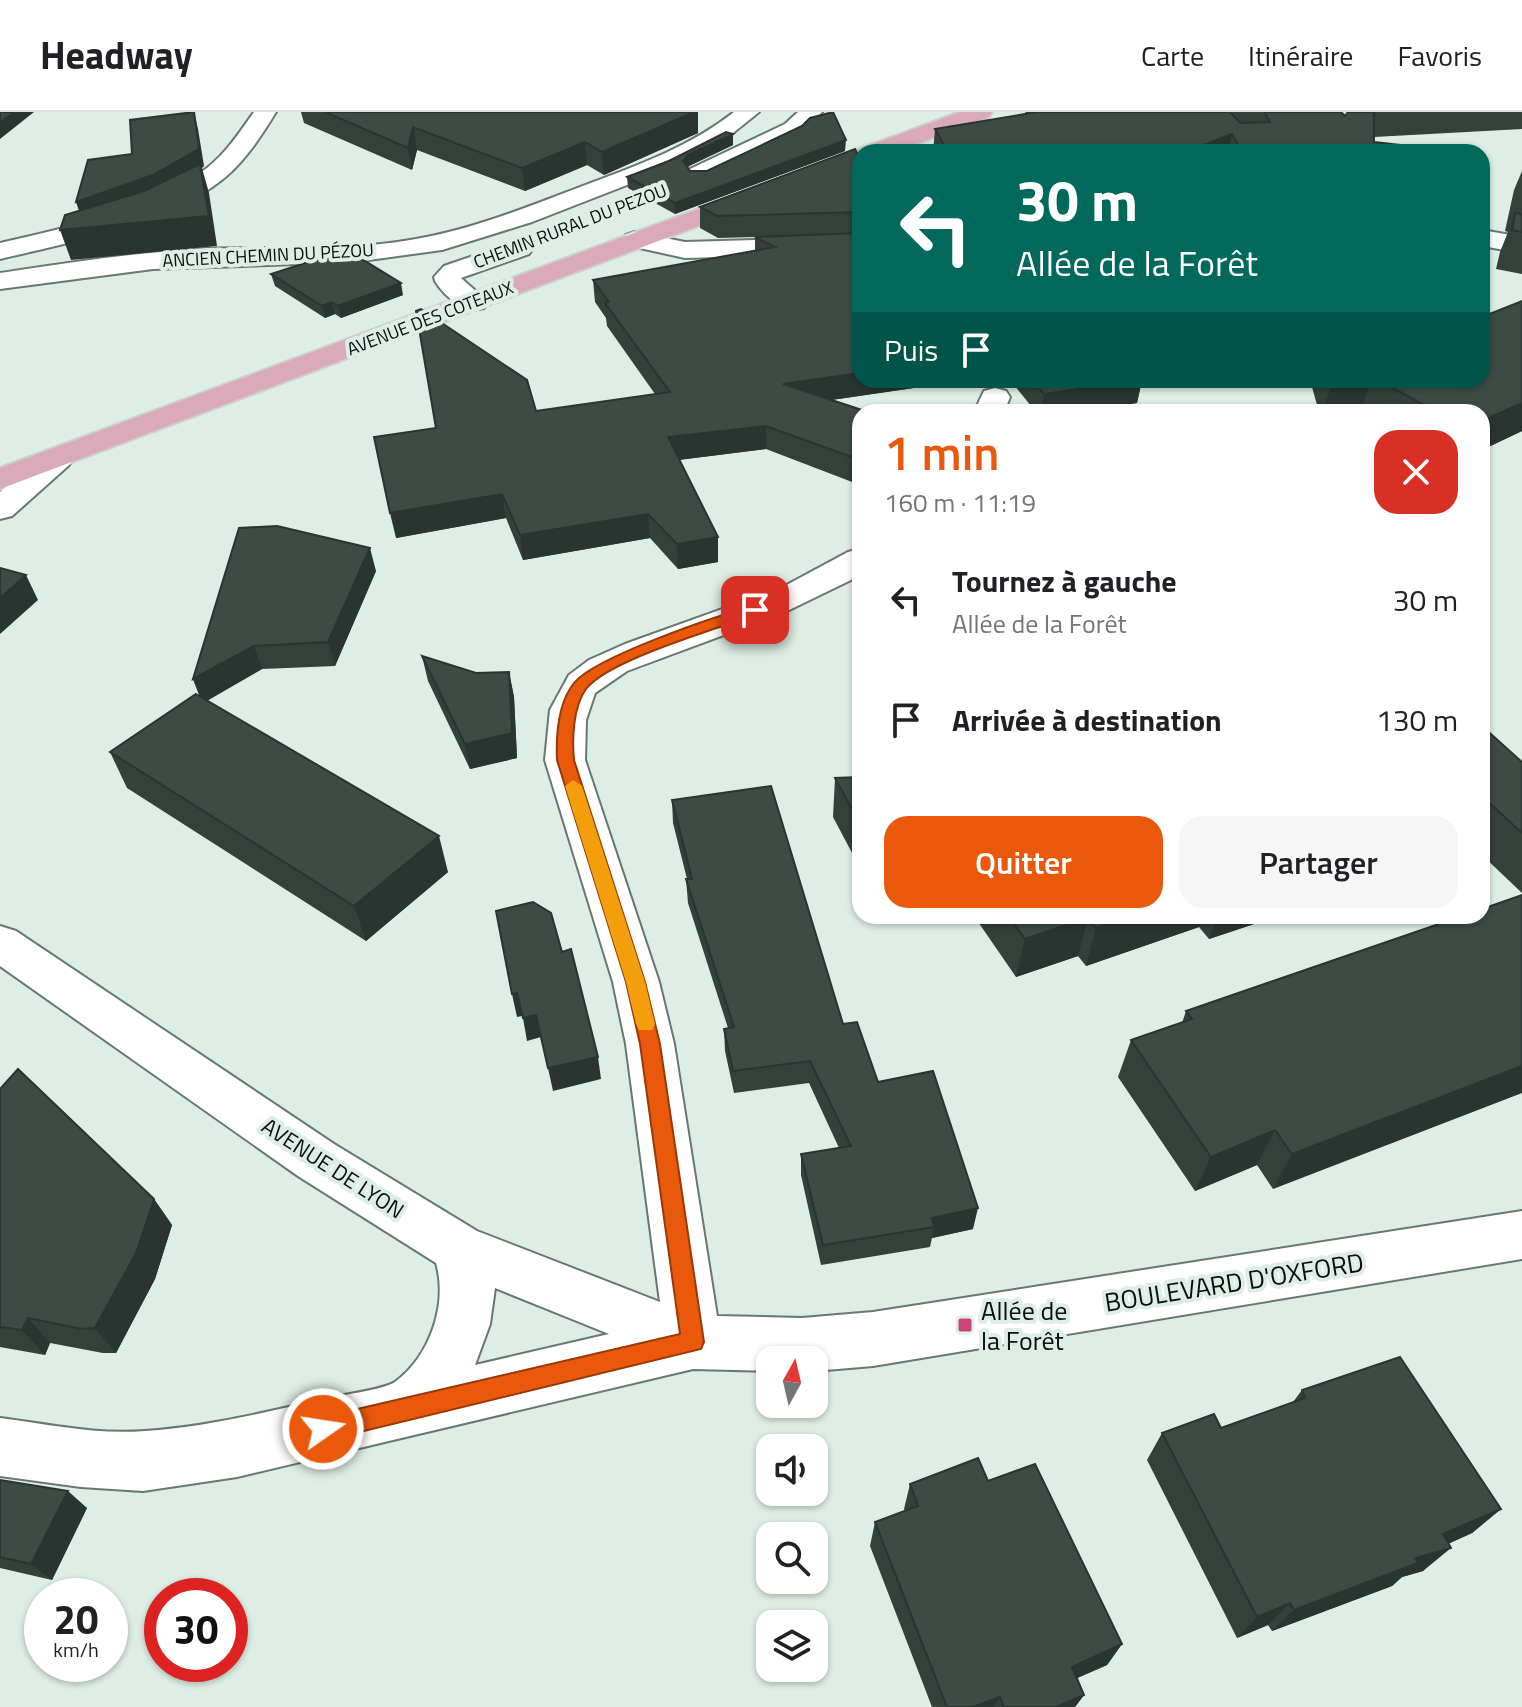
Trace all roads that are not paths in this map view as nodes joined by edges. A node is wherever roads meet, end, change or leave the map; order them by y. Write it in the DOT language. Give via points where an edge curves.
graph roads {
  1 [pos="265,112"];
  2 [pos="748,112"];
  3 [pos="811,112"];
  4 [pos="981,112"];
  5 [pos="895,144"];
  6 [pos="852,160"];
  7 [pos="669,188"];
  8 [pos="549,238"];
  9 [pos="1490,239"];
  10 [pos="635,240"];
  11 [pos="852,245"];
  12 [pos="1522,245"];
  13 [pos="0,251"];
  14 [pos="0,281"];
  15 [pos="474,302"];
  16 [pos="57,459"];
  17 [pos="0,479"];
  18 [pos="0,509"];
  19 [pos="852,564"];
  20 [pos="0,943"];
  21 [pos="1522,1235"];
  22 [pos="458,1248"];
  23 [pos="693,1342"];
  24 [pos="409,1409"];
  25 [pos="0,1447"];
  1 -- 13 [label="street" via="245,144 194,186 121,216"];
  2 -- 14 [label="street, ANCIEN CHEMIN DU PÉZOU" via="727,130 628,177 510,223 439,243 333,255 128,263"];
  3 -- 7 [label="street, CHEMIN RURAL DU PEZOU" via="793,129"];
  4 -- 5 [label="main road"];
  6 -- 10 [label="main road, AVENUE DES COTEAUX"];
  8 -- 15 [label="street, CHEMIN RURAL DU PEZOU" via="447,277"];
  9 -- 12 [label="street"];
  10 -- 11 [label="street" via="685,250"];
  10 -- 15 [label="main road, AVENUE DES COTEAUX"];
  15 -- 16 [label="main road, AVENUE DES COTEAUX"];
  16 -- 17 [label="main road, AVENUE DES COTEAUX"];
  16 -- 18 [label="street"];
  19 -- 23 [label="street" via="809,590 619,660 580,686 564,740 565,760 636,982 650,1044"];
  20 -- 22 [label="street, AVENUE DE LYON" via="316,1160"];
  21 -- 23 [label="street, BOULEVARD D'OXFORD" via="873,1339 802,1345"];
  22 -- 23 [label="street, AVENUE DE LYON"];
  22 -- 24 [label="street" via="469,1284 462,1324 447,1364"];
  23 -- 24 [label="street, BOULEVARD D'OXFORD"];
  24 -- 25 [label="street, BOULEVARD D'OXFORD" via="237,1448 143,1461"];
}
